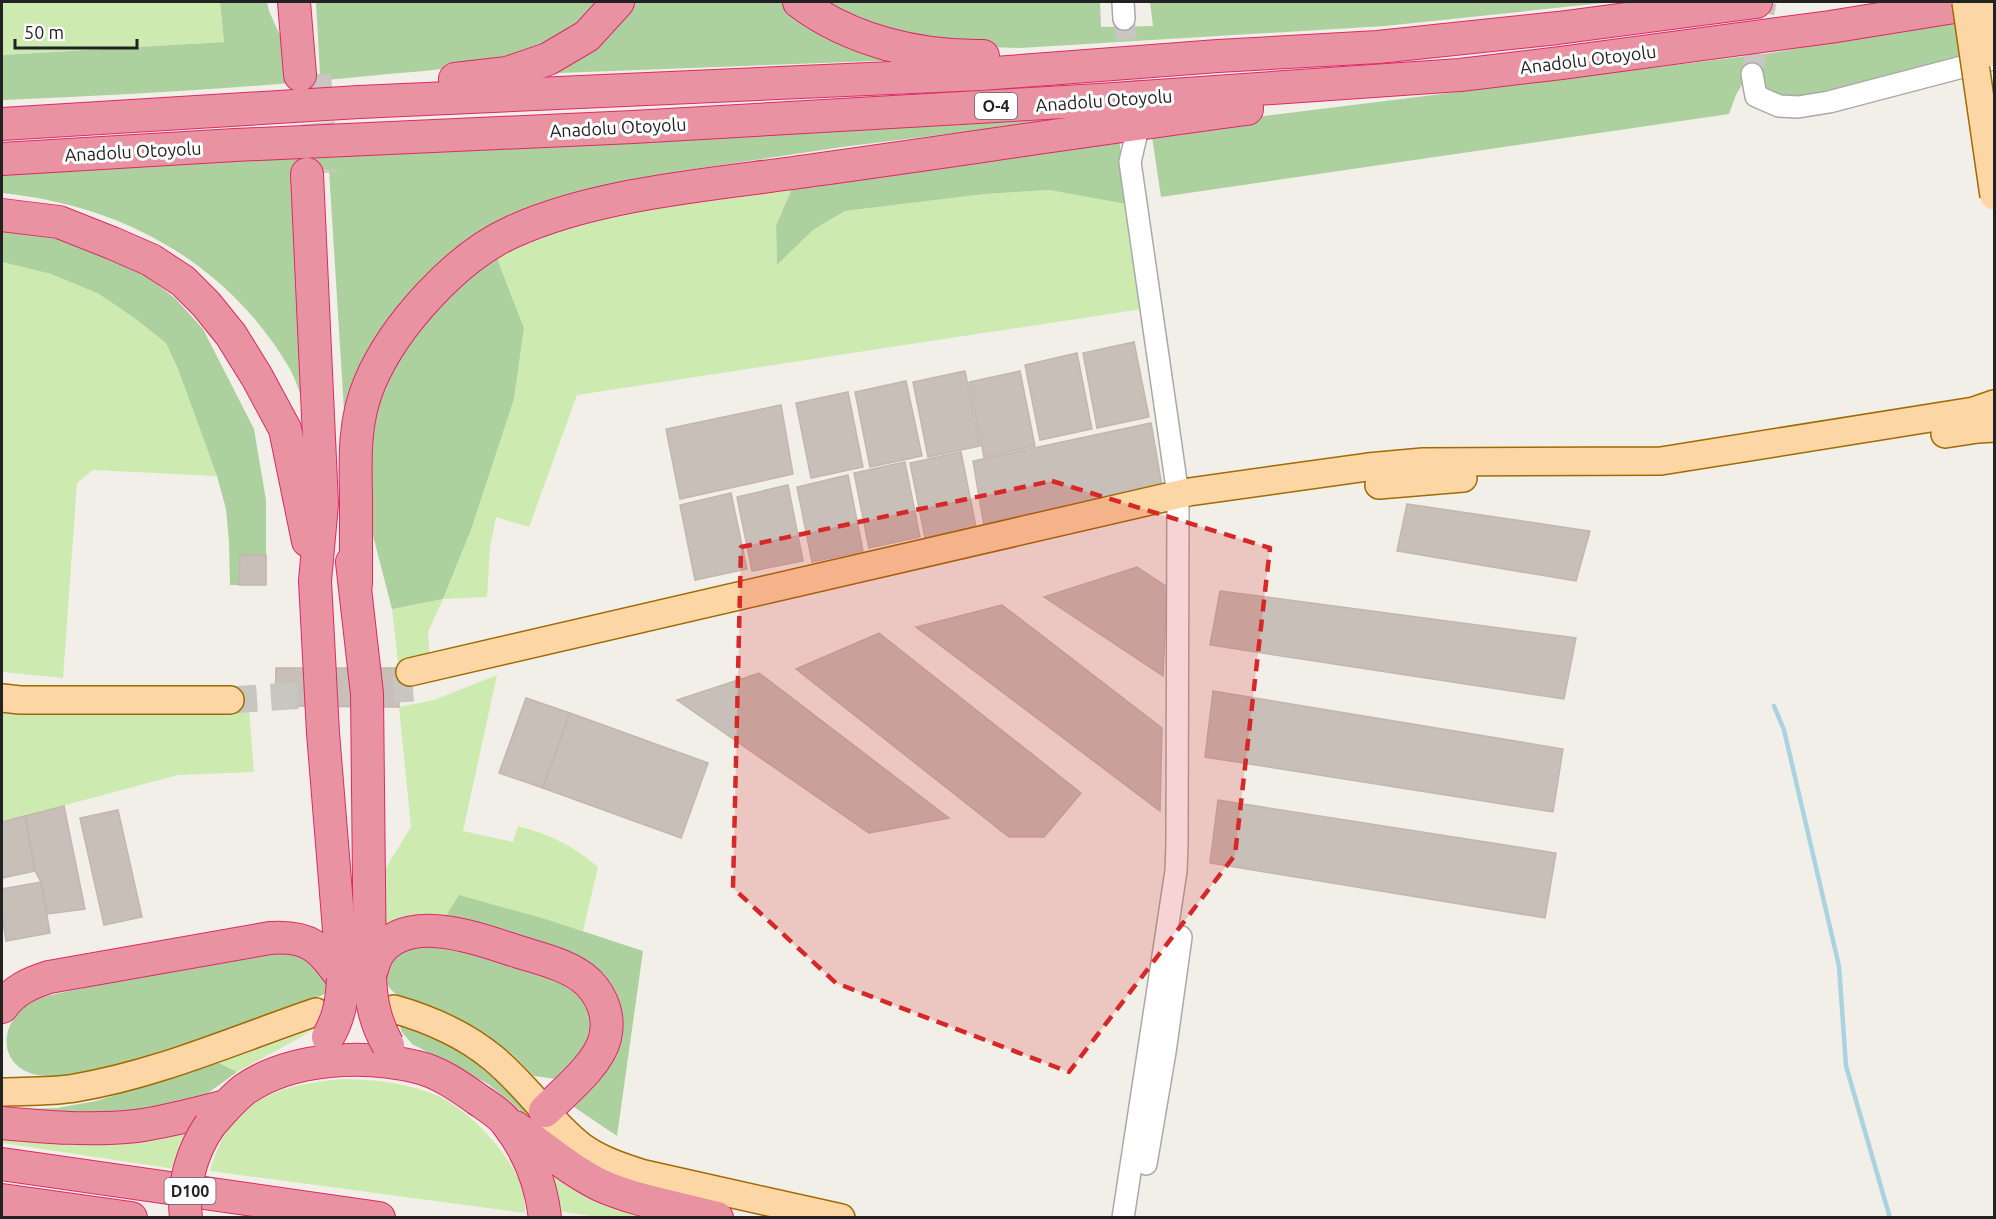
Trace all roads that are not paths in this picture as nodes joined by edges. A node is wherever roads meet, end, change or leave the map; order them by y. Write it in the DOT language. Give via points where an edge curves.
graph roads {
  1 [pos="294,2"];
  2 [pos="309,2"];
  3 [pos="618,2"];
  4 [pos="799,2"];
  5 [pos="1756,2"];
  6 [pos="1966,2"];
  7 [pos="1985,2"];
  8 [pos="1218,56"];
  9 [pos="1995,59"];
  10 [pos="1752,74"];
  11 [pos="1460,75"];
  12 [pos="1995,75"];
  13 [pos="359,102"];
  14 [pos="2,124"];
  15 [pos="2,159"];
  16 [pos="1995,196"];
  17 [pos="2,215"];
  18 [pos="1995,404"];
  19 [pos="1995,429"];
  20 [pos="1184,502"];
  21 [pos="315,580"];
  22 [pos="356,584"];
  23 [pos="411,680"];
  24 [pos="2,683"];
  25 [pos="2,698"];
  26 [pos="357,977"];
  27 [pos="2,1007"];
  28 [pos="318,1024"];
  29 [pos="393,1024"];
  30 [pos="419,1067"];
  31 [pos="280,1073"];
  32 [pos="2,1092"];
  33 [pos="2,1102"];
  34 [pos="545,1111"];
  35 [pos="218,1115"];
  36 [pos="505,1120"];
  37 [pos="2,1123"];
  38 [pos="2,1164"];
  39 [pos="2,1200"];
  40 [pos="131,1218"];
  41 [pos="186,1218"];
  42 [pos="379,1218"];
  43 [pos="545,1218"];
  44 [pos="717,1218"];
  45 [pos="789,1218"];
  46 [pos="841,1218"];
  47 [pos="1123,1218"];
  48 [pos="1137,1218"];
  1 -- 2 [label="highway" via="308,75"];
  3 -- 13 [label="highway" via="587,36 548,60 507,73 426,83"];
  4 -- 8 [label="highway" via="851,32 900,47 957,57"];
  5 -- 8 [label="highway, Anadolu Otoyolu / O-4" via="1378,47"];
  6 -- 16 [label="main road, bridge"];
  7 -- 11 [label="highway, Anadolu Otoyolu / O-4"];
  7 -- 12 [label="main road, bridge"];
  8 -- 13 [label="highway, Anadolu Otoyolu / O-4" via="981,74"];
  9 -- 10 [label="street" via="1798,107 1779,106 1756,96"];
  11 -- 15 [label="highway, Anadolu Otoyolu / O-4" via="681,125"];
  11 -- 22 [label="highway" via="1268,107 677,190 604,203 512,232 453,271 428,296 370,381 356,439"];
  13 -- 14 [label="highway, Anadolu Otoyolu / O-4"];
  17 -- 21 [label="highway" via="59,222 151,260 183,281 206,304 231,334 285,429"];
  18 -- 20 [label="main road" via="1974,411 1661,461 1423,462 1368,467"];
  19 -- 20 [label="main road" via="1663,478 1454,478"];
  20 -- 20 [label="street" via="1137,132 1130,162"];
  20 -- 23 [label="main road"];
  20 -- 47 [label="street" via="1176,871"];
  20 -- 48 [label="street" via="1189,874"];
  21 -- 22 [label="highway" via="322,504 315,173 339,485"];
  21 -- 26 [label="highway" via="323,724"];
  22 -- 26 [label="highway" via="367,694"];
  24 -- 25 [label="main road" via="230,691"];
  26 -- 27 [label="highway" via="313,944 301,939 270,938 49,977 22,987"];
  26 -- 28 [label="highway, bridge" via="335,1025"];
  26 -- 29 [label="highway, bridge" via="373,1012"];
  26 -- 34 [label="highway" via="392,941 420,931 466,935 577,974 598,994 605,1008 605,1039 588,1067"];
  28 -- 31 [label="highway"];
  28 -- 32 [label="main road" via="107,1082"];
  28 -- 33 [label="main road" via="130,1087 82,1099"];
  29 -- 30 [label="highway"];
  29 -- 34 [label="main road" via="416,1015 476,1045"];
  29 -- 45 [label="main road" via="445,1040 469,1054 498,1077 573,1152 600,1170 623,1179"];
  30 -- 31 [label="highway" via="359,1059 324,1062"];
  30 -- 36 [label="highway" via="446,1079"];
  31 -- 35 [label="highway" via="245,1090"];
  34 -- 46 [label="main road" via="582,1146 618,1166"];
  35 -- 37 [label="highway" via="116,1128"];
  35 -- 41 [label="highway, bridge" via="203,1135 191,1165"];
  36 -- 43 [label="highway" via="531,1161"];
  36 -- 44 [label="highway" via="600,1185"];
  38 -- 42 [label="highway, D100"];
  39 -- 40 [label="highway"];
}
